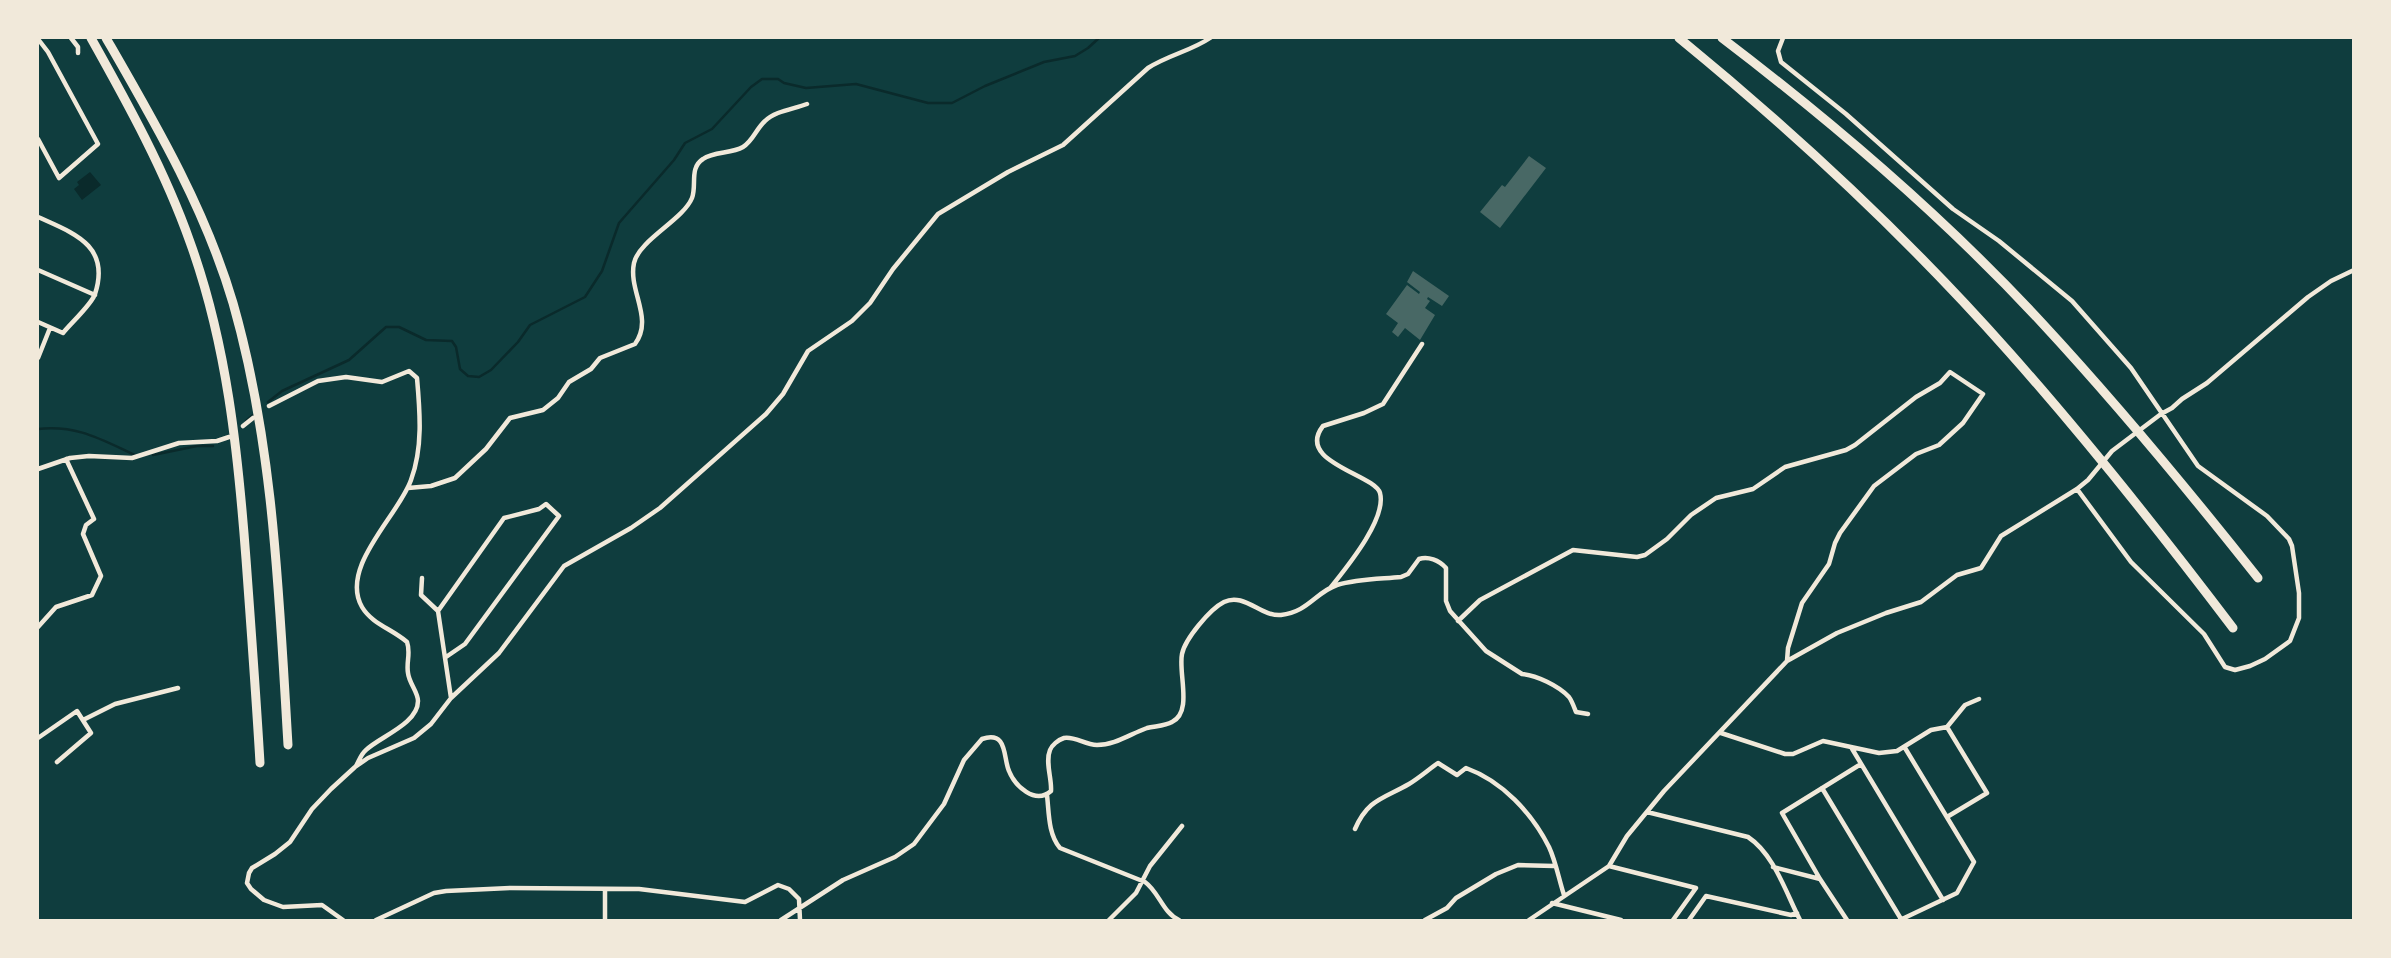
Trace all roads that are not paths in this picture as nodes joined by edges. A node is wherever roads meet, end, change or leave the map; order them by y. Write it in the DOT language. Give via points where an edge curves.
graph roads {
  1 [pos="71,38"];
  2 [pos="91,38"];
  3 [pos="107,38"];
  4 [pos="1210,38"];
  5 [pos="1679,38"];
  6 [pos="1722,38"];
  7 [pos="1782,38"];
  8 [pos="38,39"];
  9 [pos="78,53"];
  10 [pos="807,104"];
  11 [pos="38,142"];
  12 [pos="38,218"];
  13 [pos="38,270"];
  14 [pos="2354,270"];
  15 [pos="95,295"];
  16 [pos="2076,307"];
  17 [pos="2071,312"];
  18 [pos="38,322"];
  19 [pos="50,328"];
  20 [pos="1422,344"];
  21 [pos="38,358"];
  22 [pos="269,406"];
  23 [pos="2161,414"];
  24 [pos="253,418"];
  25 [pos="243,426"];
  26 [pos="229,437"];
  27 [pos="66,459"];
  28 [pos="38,469"];
  29 [pos="408,488"];
  30 [pos="2077,489"];
  31 [pos="422,578"];
  32 [pos="2258,578"];
  33 [pos="1330,588"];
  34 [pos="438,611"];
  35 [pos="1458,621"];
  36 [pos="38,627"];
  37 [pos="2233,628"];
  38 [pos="446,657"];
  39 [pos="1787,661"];
  40 [pos="178,688"];
  41 [pos="451,698"];
  42 [pos="1980,699"];
  43 [pos="1588,714"];
  44 [pos="83,720"];
  45 [pos="1947,727"];
  46 [pos="1721,733"];
  47 [pos="38,738"];
  48 [pos="288,745"];
  49 [pos="1851,747"];
  50 [pos="1905,748"];
  51 [pos="57,762"];
  52 [pos="260,763"];
  53 [pos="1860,764"];
  54 [pos="355,768"];
  55 [pos="1822,788"];
  56 [pos="1047,795"];
  57 [pos="1648,812"];
  58 [pos="1947,817"];
  59 [pos="1182,826"];
  60 [pos="1355,829"];
  61 [pos="1554,866"];
  62 [pos="1609,866"];
  63 [pos="1773,867"];
  64 [pos="1820,879"];
  65 [pos="1142,880"];
  66 [pos="605,889"];
  67 [pos="1564,896"];
  68 [pos="1943,900"];
  69 [pos="1552,903"];
  70 [pos="800,909"];
  71 [pos="1797,913"];
  72 [pos="343,920"];
  73 [pos="376,920"];
  74 [pos="605,920"];
  75 [pos="781,920"];
  76 [pos="800,920"];
  77 [pos="1109,920"];
  78 [pos="1179,920"];
  79 [pos="1425,920"];
  80 [pos="1529,920"];
  81 [pos="1621,920"];
  82 [pos="1673,920"];
  83 [pos="1689,920"];
  84 [pos="1800,920"];
  85 [pos="1847,920"];
  86 [pos="1901,920"];
  1 -- 9 [label="street" via="78,47"];
  2 -- 52 [label="highway" via="144,134 168,186 190,242 212,314 233,423 241,488"];
  3 -- 48 [label="highway" via="186,181 210,237 246,353 268,479"];
  4 -- 41 [label="street" via="1148,68 1055,150 944,208 870,303 808,351 783,394 766,414 660,508 564,566 499,653"];
  5 -- 37 [label="highway" via="1796,138 2008,351 2106,467"];
  6 -- 32 [label="highway" via="1821,115 1965,245 2041,322 2143,436"];
  7 -- 16 [label="street" via="1778,51 1781,62 1846,114 1953,209 1999,241"];
  8 -- 11 [label="street" via="98,144 59,178"];
  10 -- 29 [label="street" via="765,120 750,142 741,148 711,155 698,163 688,204 635,258 633,274 643,324 635,344 600,358 591,369 569,382 558,398 543,410 510,418 486,449 455,478 431,486"];
  12 -- 15 [label="street" via="79,236 89,245 98,265"];
  13 -- 15 [label="street"];
  14 -- 23 [label="street" via="2308,297 2207,383"];
  15 -- 19 [label="street" via="63,333"];
  16 -- 17 [label="street"];
  16 -- 23 [label="street" via="2131,368"];
  18 -- 19 [label="street"];
  19 -- 21 [label="street"];
  20 -- 33 [label="street" via="1383,404 1323,426 1320,430 1319,444 1326,458 1375,487 1380,496 1378,514 1365,540"];
  22 -- 29 [label="street" via="318,381 346,377 377,382 389,380 404,371 414,373 421,417"];
  23 -- 30 [label="street" via="2112,451"];
  23 -- 30 [label="street" via="2198,466 2267,516 2292,546 2299,593 2298,618 2290,641 2250,666 2234,670 2225,667 2204,634 2131,562"];
  24 -- 25 [label="street"];
  26 -- 27 [label="street" via="179,444 133,458 89,456"];
  27 -- 28 [label="street"];
  27 -- 36 [label="street" via="94,519 86,525 83,534 101,576 92,595 56,607"];
  29 -- 54 [label="street" via="364,561 358,590 362,607 370,618 406,642 409,653 407,671 418,701 411,717 368,748"];
  30 -- 39 [label="street" via="2001,536 1980,568 1957,575 1921,602 1836,633"];
  31 -- 34 [label="street" via="421,596"];
  33 -- 35 [label="street" via="1339,584 1405,576 1419,559 1427,558 1446,568 1447,606"];
  33 -- 56 [label="street" via="1308,605 1282,615 1270,614 1239,599 1222,603 1206,617 1183,649 1180,666 1184,705 1177,718 1108,744 1089,745 1068,738 1060,740 1049,751 1052,780 1051,792"];
  34 -- 38 [label="street"];
  34 -- 38 [label="street" via="504,518 539,510 546,504 559,516 465,644"];
  35 -- 39 [label="street" via="1480,600 1573,550 1637,557 1645,554 1716,498 1753,489 1785,467 1855,446 1916,396 1940,383 1950,372 1983,394 1963,423 1939,446 1916,454 1874,486 1840,533 1829,564 1802,603"];
  35 -- 43 [label="street" via="1486,651 1522,674 1550,684 1568,696 1576,712"];
  38 -- 41 [label="street"];
  39 -- 46 [label="street"];
  40 -- 44 [label="street" via="115,704"];
  41 -- 54 [label="street" via="431,724 414,738 368,758"];
  42 -- 45 [label="street" via="1965,704"];
  44 -- 47 [label="street" via="77,711"];
  44 -- 51 [label="street" via="91,733"];
  45 -- 50 [label="street" via="1932,730"];
  45 -- 58 [label="street" via="1987,793"];
  46 -- 49 [label="street" via="1789,755 1822,740"];
  46 -- 57 [label="street" via="1664,791"];
  49 -- 50 [label="street" via="1887,753"];
  49 -- 53 [label="street"];
  50 -- 58 [label="street"];
  53 -- 55 [label="street"];
  53 -- 68 [label="street"];
  54 -- 72 [label="street" via="312,809 290,842 252,868 248,878 250,889 264,900 283,907 322,905"];
  55 -- 64 [label="street" via="1782,813"];
  55 -- 86 [label="street"];
  56 -- 65 [label="street" via="1050,825 1060,848"];
  56 -- 70 [label="street" via="1026,792 1010,773 1002,743 993,738 982,739 964,760 944,804 914,844 895,857 843,880"];
  57 -- 62 [label="street" via="1627,836"];
  57 -- 63 [label="street" via="1748,837 1763,849"];
  58 -- 68 [label="street" via="1974,862 1956,893"];
  59 -- 65 [label="street"];
  60 -- 61 [label="street" via="1365,810 1375,800 1409,784 1438,763 1457,774 1466,768 1490,778 1526,813 1549,848"];
  61 -- 67 [label="street"];
  61 -- 79 [label="street" via="1518,865 1496,874"];
  62 -- 67 [label="street"];
  62 -- 82 [label="street" via="1696,888"];
  63 -- 64 [label="street"];
  63 -- 71 [label="street"];
  64 -- 85 [label="street"];
  65 -- 77 [label="street" via="1136,893"];
  65 -- 78 [label="street" via="1152,888 1168,913"];
  66 -- 70 [label="street" via="746,902 772,887 780,886 795,893"];
  66 -- 73 [label="street" via="446,891 434,893"];
  66 -- 74 [label="street"];
  67 -- 69 [label="street"];
  68 -- 86 [label="street"];
  69 -- 80 [label="street"];
  69 -- 81 [label="street"];
  70 -- 75 [label="street"];
  70 -- 76 [label="street"];
  71 -- 83 [label="street" via="1791,915 1706,896"];
  71 -- 84 [label="street"];
}
